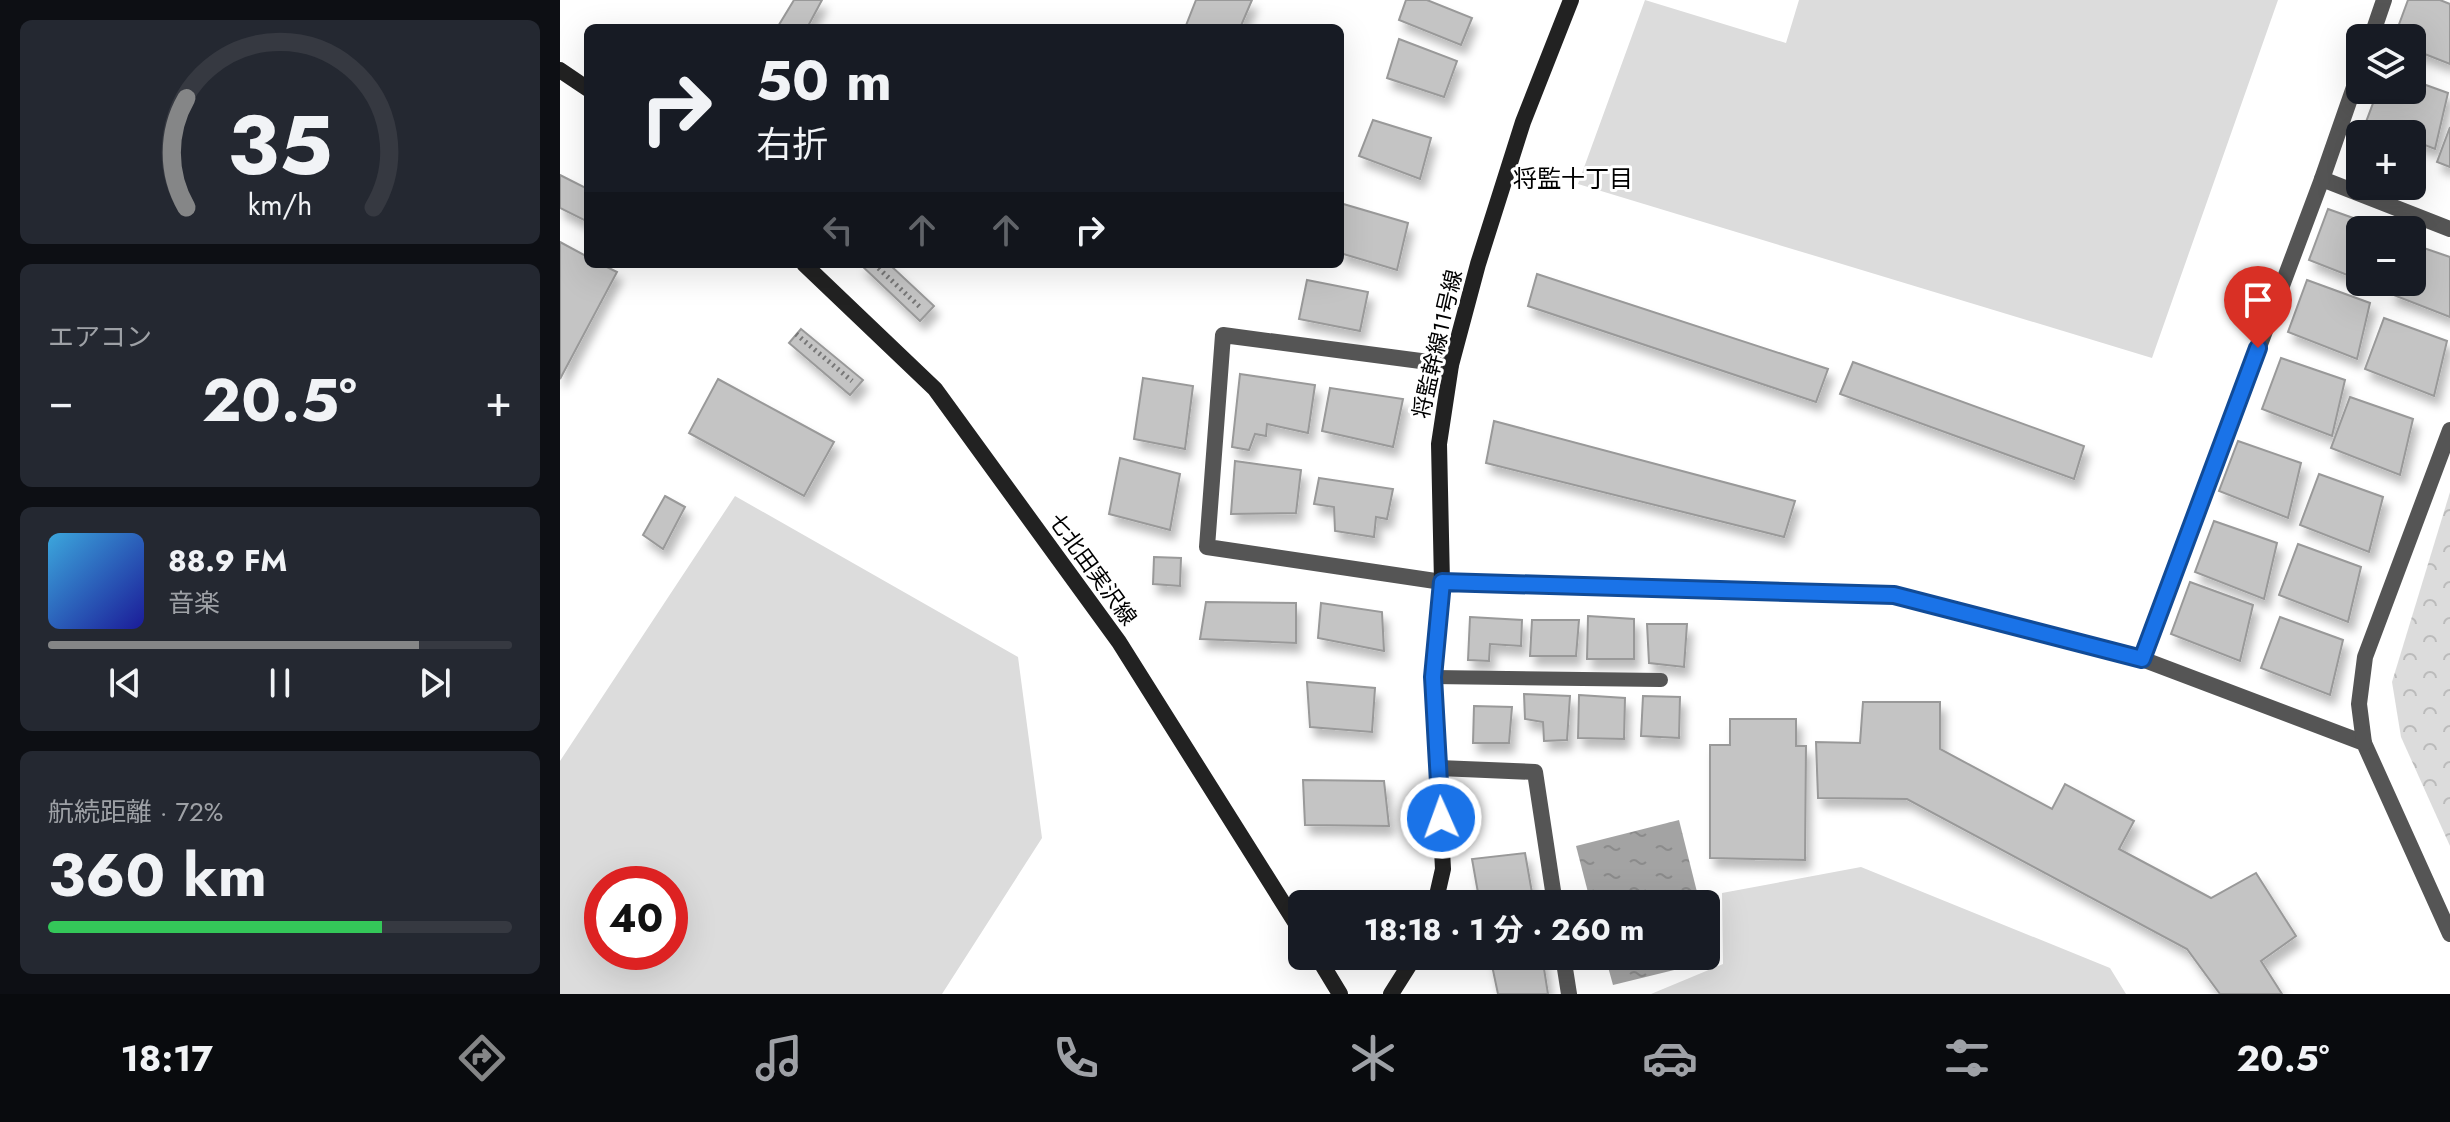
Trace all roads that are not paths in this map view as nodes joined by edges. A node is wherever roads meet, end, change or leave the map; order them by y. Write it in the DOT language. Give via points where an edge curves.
graph roads {
  1 [pos="1571,0"];
  2 [pos="2384,0"];
  3 [pos="2376,24"];
  4 [pos="560,70"];
  5 [pos="584,86"];
  6 [pos="2348,104"];
  7 [pos="2322,179"];
  8 [pos="2450,229"];
  9 [pos="808,268"];
  10 [pos="1451,365"];
  11 [pos="2450,430"];
  12 [pos="1442,582"];
  13 [pos="2142,659"];
  14 [pos="1433,677"];
  15 [pos="1661,680"];
  16 [pos="2364,743"];
  17 [pos="1439,768"];
  18 [pos="1438,890"];
  19 [pos="1553,890"];
  20 [pos="1288,911"];
  21 [pos="2450,934"];
  22 [pos="1325,970"];
  23 [pos="1407,970"];
  24 [pos="1565,970"];
  25 [pos="1340,994"];
  26 [pos="1391,994"];
  27 [pos="1569,994"];
  1 -- 10 [label="street, 将監幹線11号線" via="1523,122"];
  2 -- 3 [label="street"];
  4 -- 5 [label="street"];
  6 -- 7 [label="street"];
  7 -- 8 [label="street"];
  7 -- 13 [label="street"];
  9 -- 20 [label="street, 七北田実沢線" via="935,389 1119,642"];
  10 -- 12 [label="street, 将監幹線11号線" via="1439,444"];
  10 -- 12 [label="street" via="1223,335 1207,547"];
  11 -- 16 [label="street" via="2365,657 2359,704"];
  12 -- 13 [label="street" via="1894,595"];
  12 -- 14 [label="street, 将監幹線11号線"];
  13 -- 16 [label="street"];
  14 -- 15 [label="lane"];
  14 -- 17 [label="street, 将監幹線11号線"];
  16 -- 21 [label="street"];
  17 -- 18 [label="street, 将監幹線11号線" via="1443,869"];
  17 -- 19 [label="street" via="1535,772"];
  22 -- 25 [label="street"];
  23 -- 26 [label="street"];
  24 -- 27 [label="street"];
}
